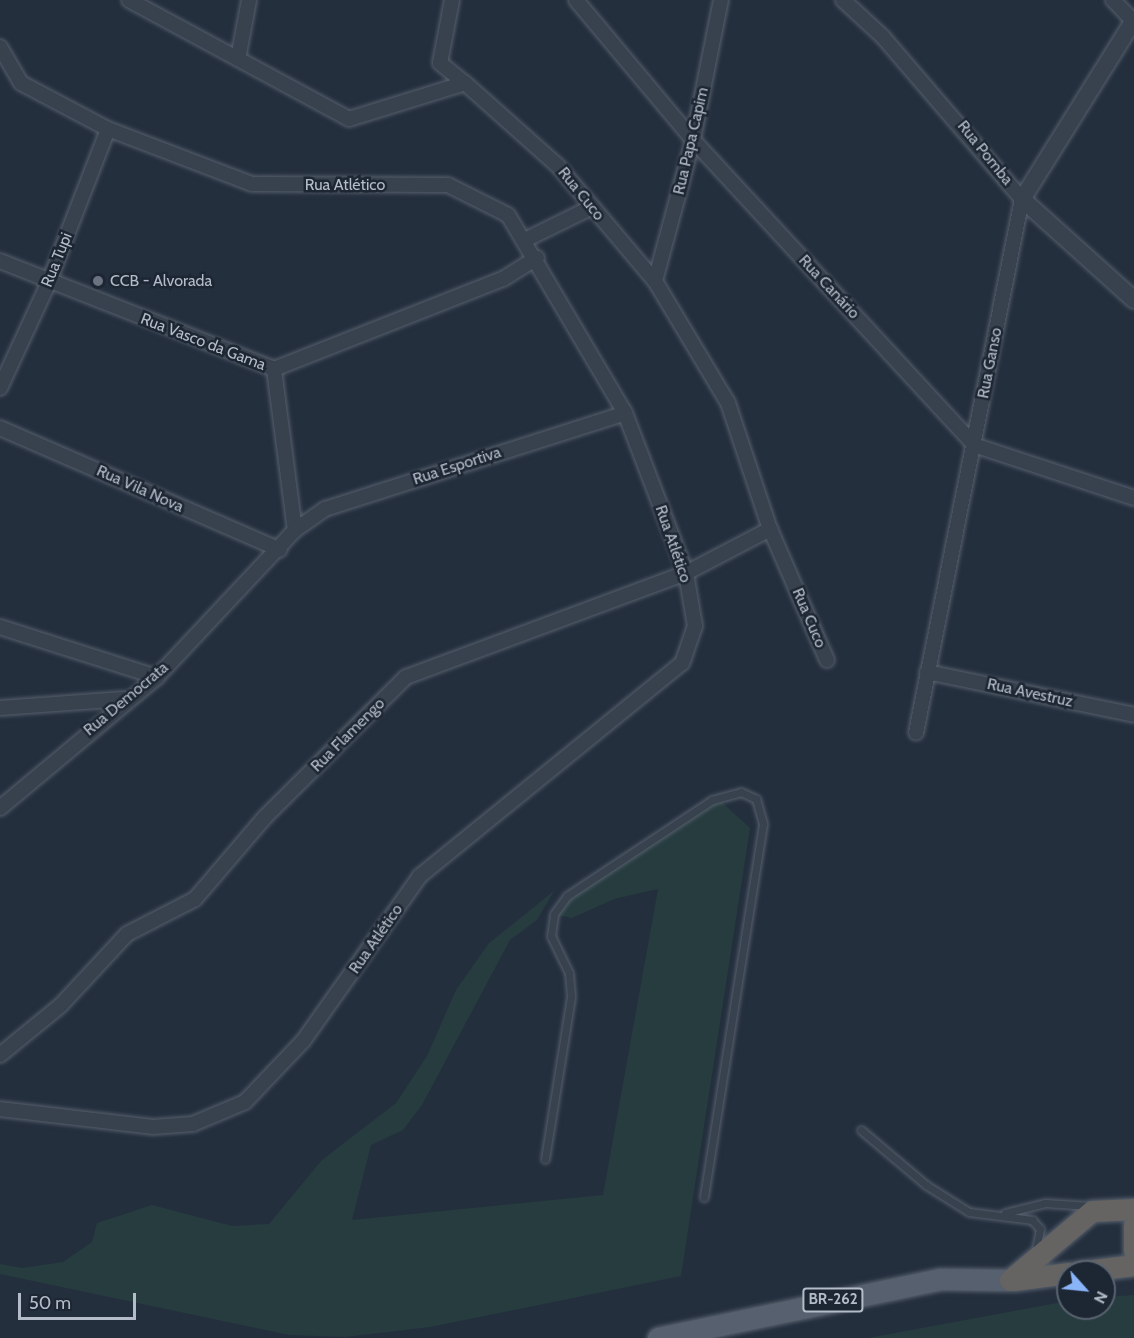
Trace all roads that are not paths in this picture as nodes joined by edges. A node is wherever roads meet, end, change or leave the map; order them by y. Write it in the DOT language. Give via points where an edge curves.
graph roads {
  1 [pos="129,0"];
  2 [pos="249,0"];
  3 [pos="452,0"];
  4 [pos="576,0"];
  5 [pos="721,0"];
  6 [pos="843,0"];
  7 [pos="1113,0"];
  8 [pos="1134,21"];
  9 [pos="0,47"];
  10 [pos="238,59"];
  11 [pos="465,83"];
  12 [pos="108,129"];
  13 [pos="693,140"];
  14 [pos="1022,199"];
  15 [pos="592,207"];
  16 [pos="525,240"];
  17 [pos="537,258"];
  18 [pos="0,261"];
  19 [pos="655,281"];
  20 [pos="48,284"];
  21 [pos="1134,300"];
  22 [pos="274,369"];
  23 [pos="0,388"];
  24 [pos="625,413"];
  25 [pos="0,428"];
  26 [pos="974,445"];
  27 [pos="1134,498"];
  28 [pos="770,529"];
  29 [pos="295,530"];
  30 [pos="280,550"];
  31 [pos="686,573"];
  32 [pos="0,627"];
  33 [pos="827,660"];
  34 [pos="927,672"];
  35 [pos="156,677"];
  36 [pos="124,699"];
  37 [pos="0,708"];
  38 [pos="1134,715"];
  39 [pos="916,733"];
  40 [pos="0,808"];
  41 [pos="0,1055"];
  42 [pos="0,1109"];
  43 [pos="861,1130"];
  44 [pos="545,1159"];
  45 [pos="704,1197"];
  46 [pos="1112,1207"];
  47 [pos="1134,1209"];
  48 [pos="1002,1214"];
  49 [pos="1134,1225"];
  50 [pos="1134,1250"];
  51 [pos="1134,1265"];
  52 [pos="1030,1266"];
  53 [pos="1116,1267"];
  54 [pos="1056,1274"];
  55 [pos="1010,1280"];
  56 [pos="658,1338"];
  1 -- 10 [label="street"];
  2 -- 10 [label="street"];
  3 -- 11 [label="street, Rua Cuco" via="440,63"];
  4 -- 13 [label="street, Rua Canário"];
  5 -- 13 [label="street, Rua Papa Capim"];
  6 -- 14 [label="street, Rua Pomba" via="915,72"];
  7 -- 8 [label="street"];
  8 -- 14 [label="street, Rua Ganso"];
  9 -- 12 [label="street, Rua Atlético" via="21,83"];
  10 -- 11 [label="street" via="349,119"];
  11 -- 15 [label="street, Rua Cuco" via="558,166"];
  12 -- 16 [label="street, Rua Atlético" via="252,184 448,185 493,203"];
  12 -- 20 [label="street, Rua Tupi"];
  13 -- 19 [label="street, Rua Papa Capim"];
  13 -- 26 [label="street, Rua Canário"];
  14 -- 21 [label="street, Rua Pomba"];
  14 -- 26 [label="street, Rua Ganso"];
  15 -- 16 [label="street"];
  15 -- 19 [label="street, Rua Cuco"];
  16 -- 17 [label="street, Rua Atlético"];
  17 -- 22 [label="street, Rua Vasco da Gama" via="503,279"];
  17 -- 24 [label="street, Rua Atlético"];
  18 -- 20 [label="street, Rua Vasco da Gama"];
  19 -- 28 [label="street, Rua Cuco" via="728,403"];
  20 -- 22 [label="street, Rua Vasco da Gama"];
  20 -- 23 [label="street, Rua Tupi"];
  22 -- 29 [label="street"];
  24 -- 29 [label="street, Rua Esportiva" via="325,509"];
  24 -- 31 [label="street, Rua Atlético"];
  25 -- 30 [label="street, Rua Vila Nova"];
  26 -- 27 [label="street, Rua Canário"];
  26 -- 34 [label="street, Rua Ganso"];
  28 -- 31 [label="street, Rua Flamengo"];
  28 -- 33 [label="street, Rua Cuco"];
  29 -- 30 [label="street, Rua Democrata"];
  30 -- 35 [label="street, Rua Democrata"];
  31 -- 41 [label="street, Rua Flamengo" via="406,677 266,816 195,899 127,934 61,1005"];
  31 -- 42 [label="street, Rua Atlético" via="695,626 682,663 420,876 303,1041 245,1102 193,1124 153,1128"];
  32 -- 35 [label="street"];
  34 -- 38 [label="street, Rua Avestruz"];
  34 -- 39 [label="street, Rua Ganso"];
  35 -- 36 [label="street, Rua Democrata"];
  36 -- 37 [label="street"];
  36 -- 40 [label="street, Rua Democrata"];
  43 -- 48 [label="lane" via="926,1185 969,1212"];
  44 -- 45 [label="lane" via="571,996 569,973 551,936 554,914 567,896 712,800 741,792 756,799 763,824"];
  46 -- 47 [label="highway"];
  46 -- 48 [label="lane" via="1045,1203"];
  46 -- 52 [label="highway" via="1075,1223"];
  48 -- 52 [label="lane" via="1032,1220 1040,1229"];
  49 -- 50 [label="highway"];
  51 -- 53 [label="highway"];
  52 -- 55 [label="highway"];
  54 -- 55 [label="highway, BR-262"];
  55 -- 56 [label="main road, BR-262" via="940,1279"];
}
